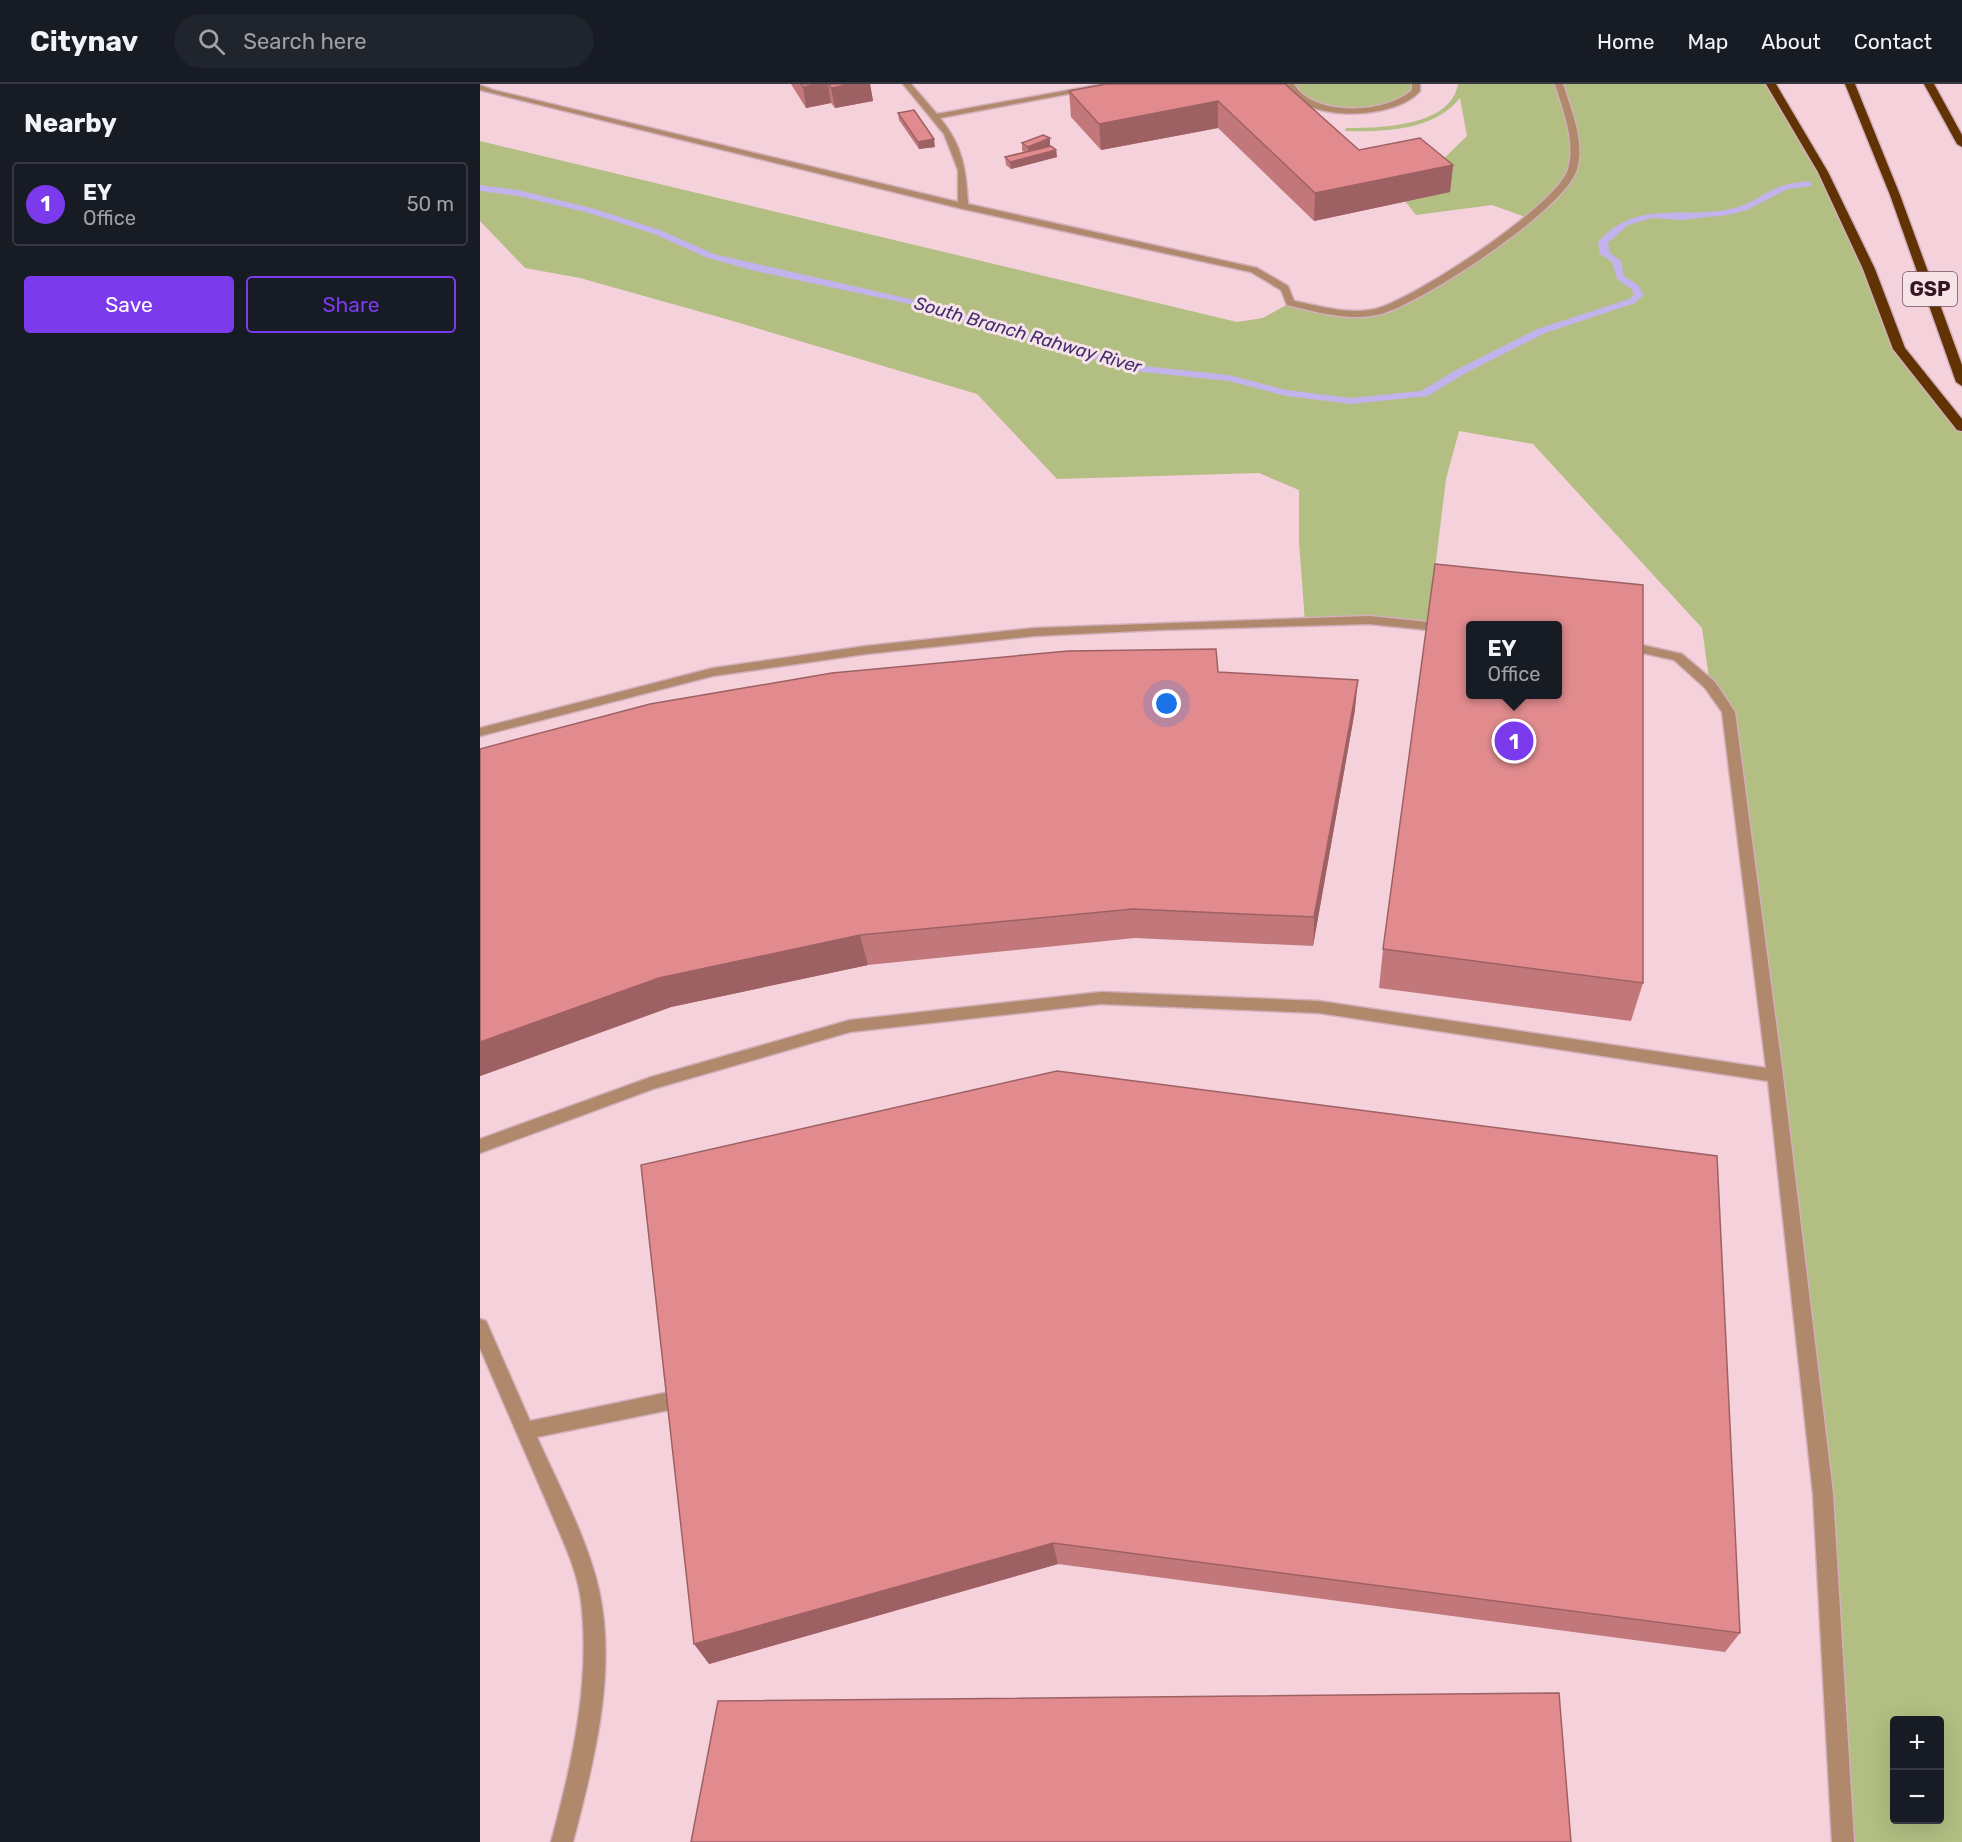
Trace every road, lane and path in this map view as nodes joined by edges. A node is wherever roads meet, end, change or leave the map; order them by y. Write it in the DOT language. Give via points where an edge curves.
graph roads {
  1 [pos="907,84"];
  2 [pos="1117,84"];
  3 [pos="1290,84"];
  4 [pos="1416,84"];
  5 [pos="1559,84"];
  6 [pos="1771,84"];
  7 [pos="1850,84"];
  8 [pos="1929,84"];
  9 [pos="480,87"];
  10 [pos="934,117"];
  11 [pos="1962,144"];
  12 [pos="963,206"];
  13 [pos="1962,382"];
  14 [pos="1962,427"];
  15 [pos="1428,626"];
  16 [pos="1633,646"];
  17 [pos="480,732"];
  18 [pos="1775,1076"];
  19 [pos="480,1146"];
  20 [pos="480,1327"];
  21 [pos="679,1399"];
  22 [pos="525,1431"];
  23 [pos="562,1842"];
  24 [pos="1843,1842"];
  1 -- 10 [label="lane"];
  2 -- 10 [label="lane"];
  3 -- 4 [label="lane" via="1297,95 1310,103 1352,110 1393,106 1408,99 1416,91"];
  5 -- 12 [label="lane" via="1575,151 1570,177 1549,203 1494,243 1405,302 1379,311 1338,313 1290,303 1285,288 1254,270"];
  6 -- 14 [label="highway" via="1823,172 1869,269 1899,349"];
  7 -- 13 [label="highway, GSP" via="1895,195"];
  8 -- 11 [label="highway"];
  9 -- 12 [label="lane"];
  10 -- 12 [label="lane" via="948,133 962,170"];
  15 -- 17 [label="lane" via="1369,620 1158,626 1035,632 866,650 713,672"];
  16 -- 18 [label="lane" via="1678,657 1710,685 1728,712"];
  18 -- 19 [label="lane" via="1319,1007 1101,998 850,1026 651,1083"];
  18 -- 24 [label="lane" via="1823,1494"];
  20 -- 22 [label="lane"];
  21 -- 22 [label="lane"];
  22 -- 23 [label="lane" via="574,1546 590,1598 595,1656 590,1712 579,1779"];
}
